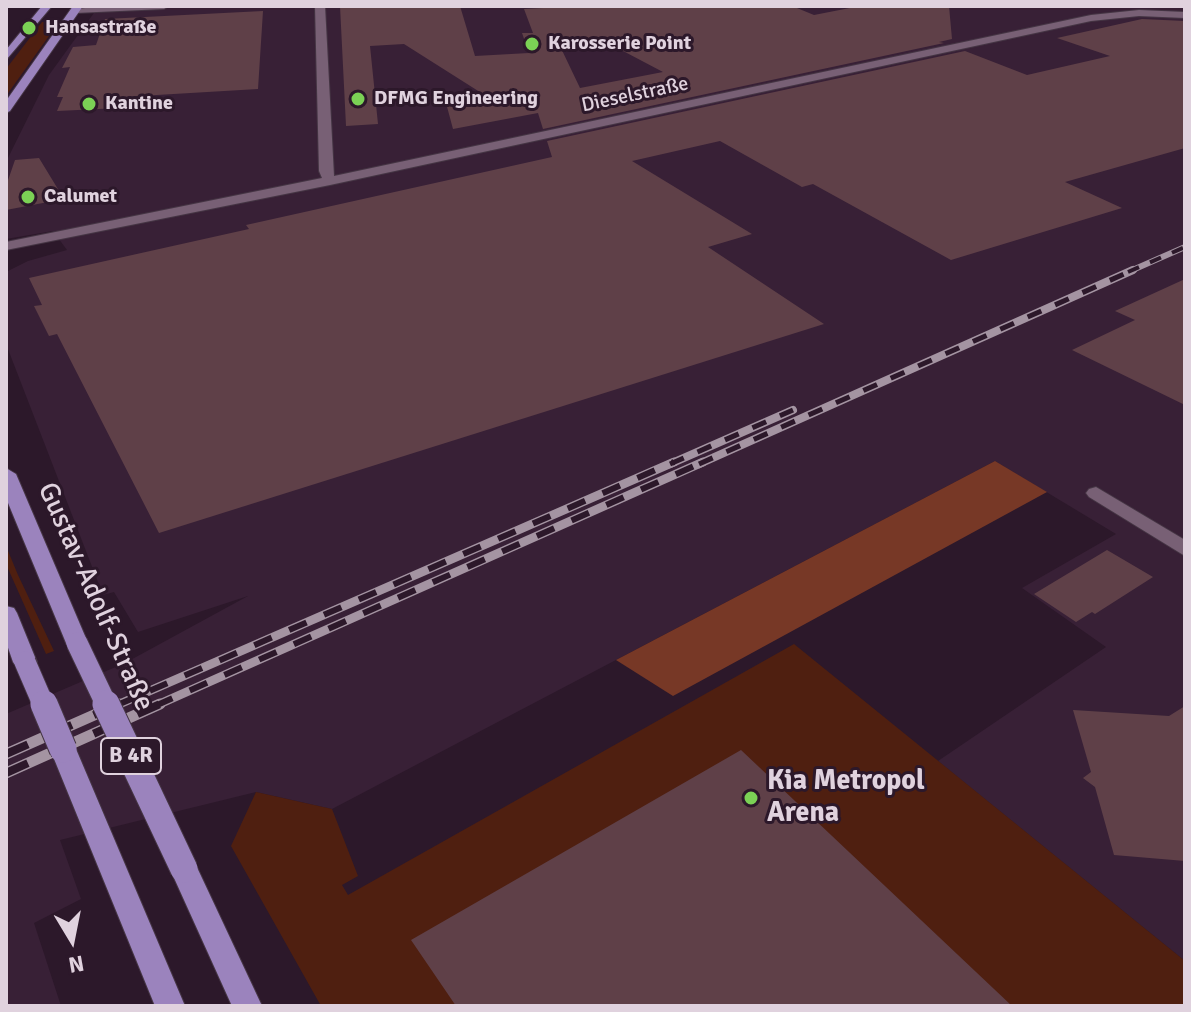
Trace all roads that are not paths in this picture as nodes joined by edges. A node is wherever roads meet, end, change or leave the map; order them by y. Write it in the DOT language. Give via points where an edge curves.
graph roads {
  1 [pos="47,6"];
  2 [pos="56,6"];
  3 [pos="164,6"];
  4 [pos="320,6"];
  5 [pos="77,8"];
  6 [pos="1185,15"];
  7 [pos="6,57"];
  8 [pos="6,109"];
  9 [pos="330,181"];
  10 [pos="6,254"];
  11 [pos="6,474"];
  12 [pos="1096,493"];
  13 [pos="1185,549"];
  14 [pos="6,613"];
  15 [pos="170,1006"];
  16 [pos="247,1006"];
  1 -- 7 [label="main road"];
  2 -- 5 [label="main road"];
  3 -- 5 [label="street"];
  4 -- 9 [label="street"];
  5 -- 8 [label="main road"];
  6 -- 9 [label="street, Dieselstraße" via="1091,18"];
  9 -- 10 [label="street, Dieselstraße" via="94,230"];
  11 -- 16 [label="main road, Gustav-Adolf-Straße / B 4R, bridge" via="77,643"];
  12 -- 13 [label="street"];
  14 -- 15 [label="main road, B 4R, bridge"];
}
